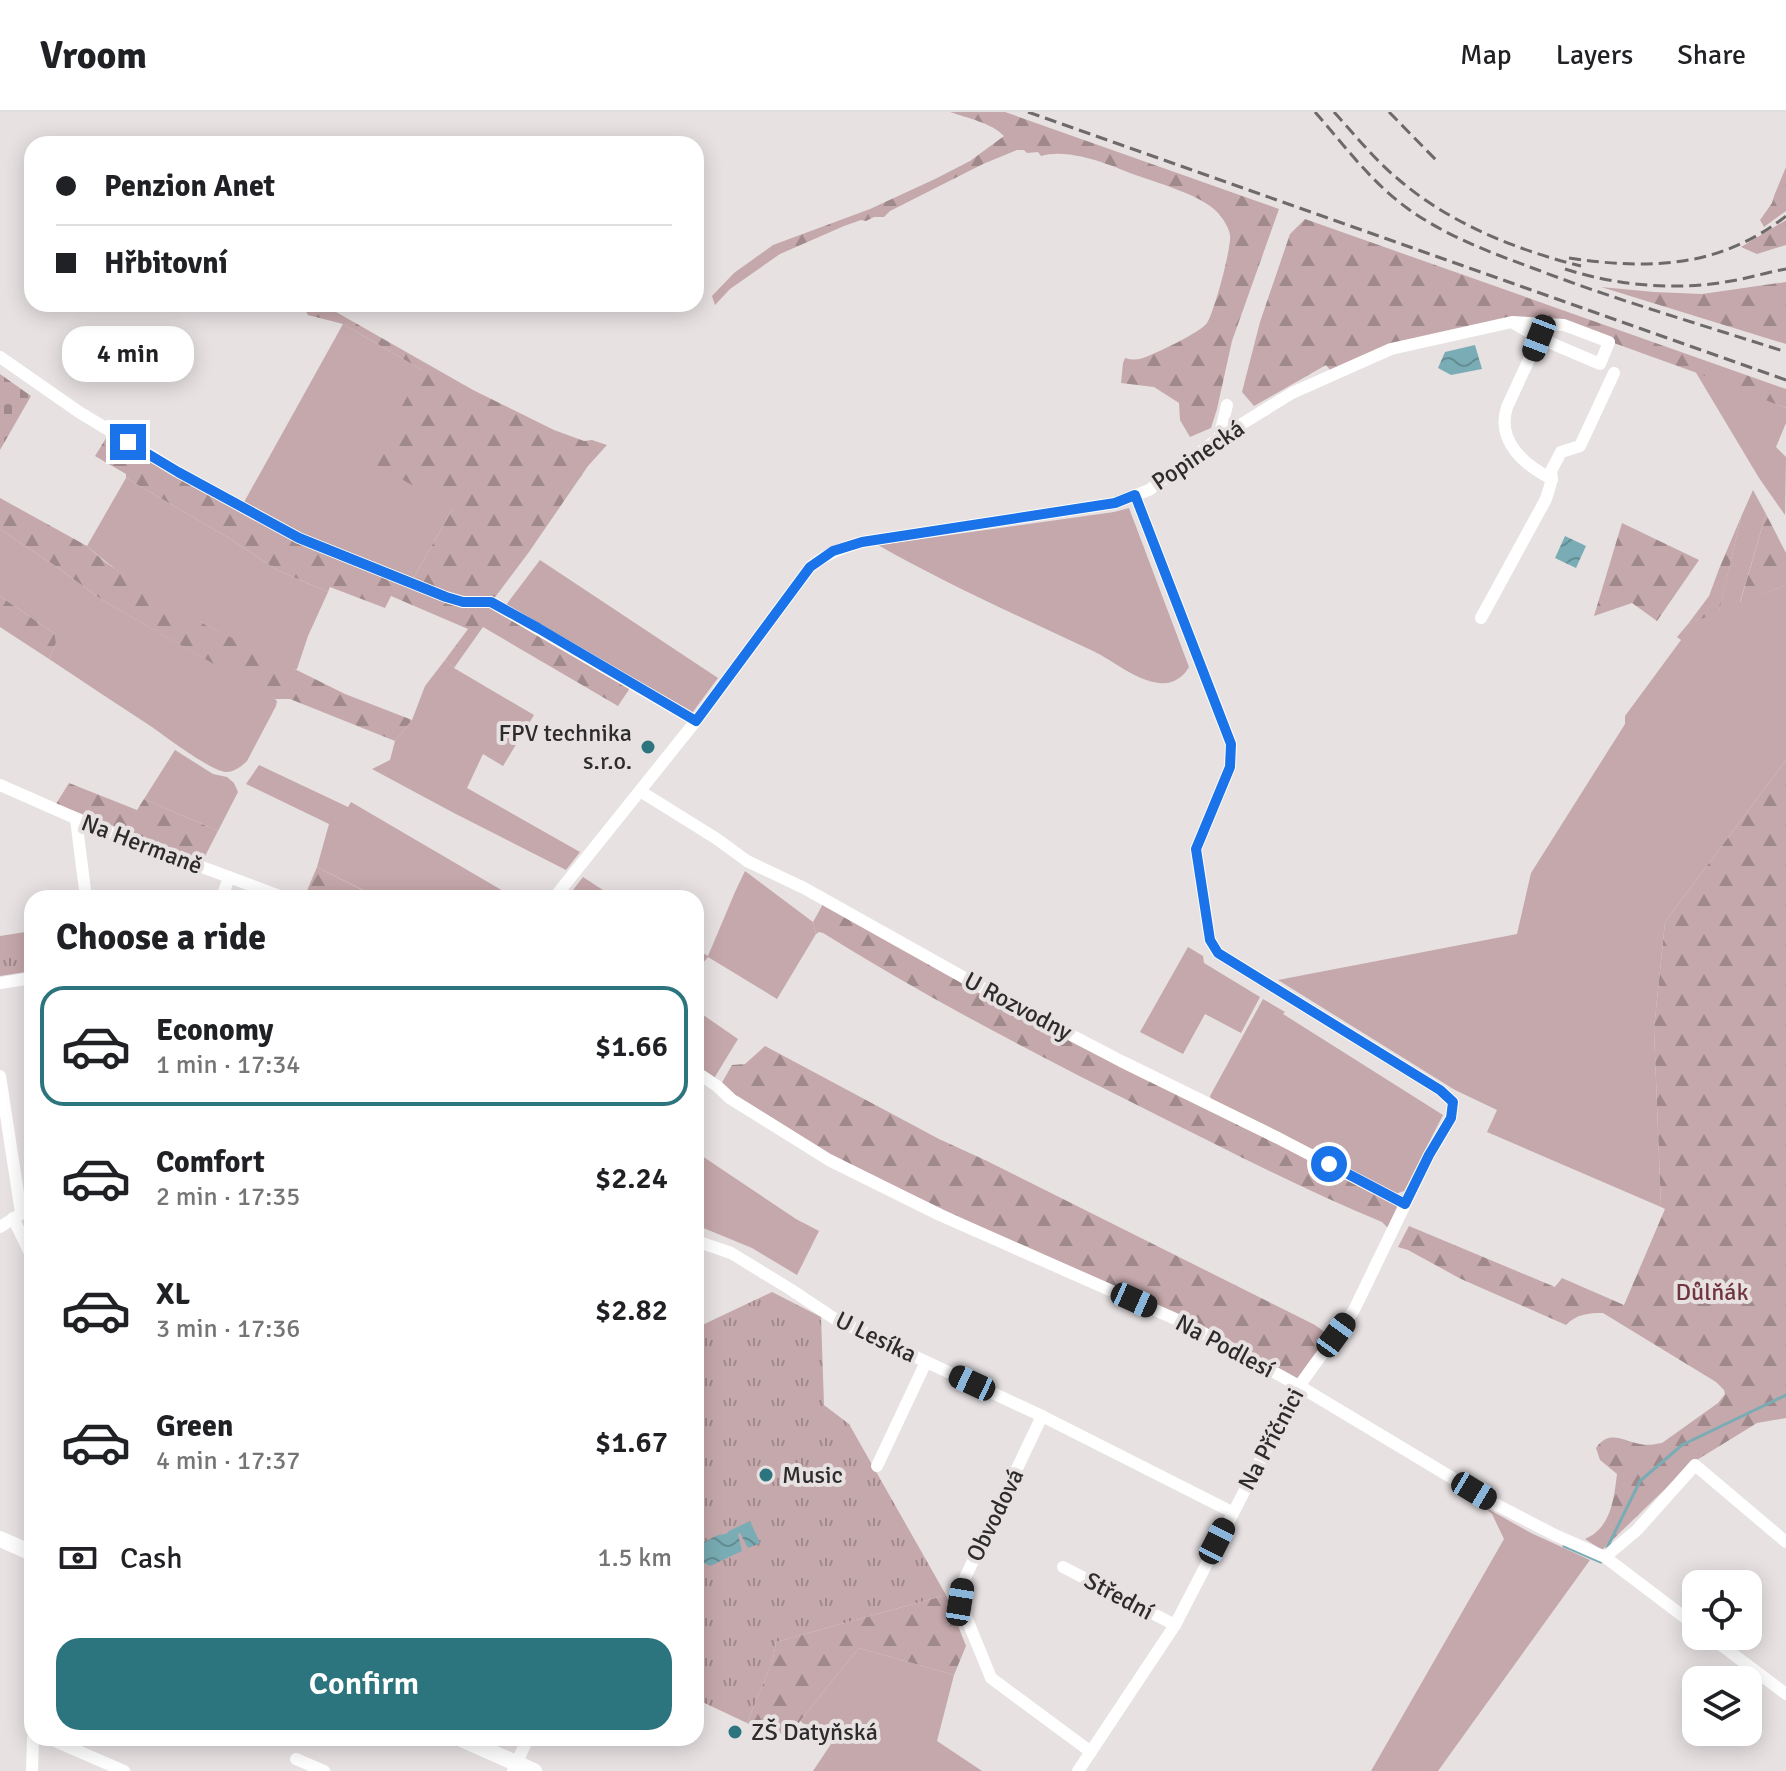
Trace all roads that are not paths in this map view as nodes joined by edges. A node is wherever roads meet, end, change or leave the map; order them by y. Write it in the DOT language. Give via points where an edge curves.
graph roads {
  1 [pos="1512,322"];
  2 [pos="1539,338"];
  3 [pos="0,357"];
  4 [pos="1614,373"];
  5 [pos="1227,405"];
  6 [pos="1219,438"];
  7 [pos="1552,479"];
  8 [pos="1135,495"];
  9 [pos="1481,618"];
  10 [pos="696,721"];
  11 [pos="0,785"];
  12 [pos="640,791"];
  13 [pos="76,819"];
  14 [pos="229,877"];
  15 [pos="85,890"];
  16 [pos="225,890"];
  17 [pos="264,890"];
  18 [pos="560,890"];
  19 [pos="24,979"];
  20 [pos="0,983"];
  21 [pos="0,1076"];
  22 [pos="704,1077"];
  23 [pos="2,1096"];
  24 [pos="1405,1204"];
  25 [pos="22,1213"];
  26 [pos="0,1227"];
  27 [pos="704,1244"];
  28 [pos="926,1362"];
  29 [pos="1299,1386"];
  30 [pos="1042,1416"];
  31 [pos="877,1466"];
  32 [pos="1232,1512"];
  33 [pos="0,1539"];
  34 [pos="1786,1542"];
  35 [pos="24,1550"];
  36 [pos="1605,1557"];
  37 [pos="1063,1567"];
  38 [pos="1682,1615"];
  39 [pos="1175,1625"];
  40 [pos="1728,1650"];
  41 [pos="1786,1694"];
  42 [pos="33,1746"];
  43 [pos="66,1746"];
  44 [pos="474,1746"];
  45 [pos="524,1746"];
  46 [pos="1091,1752"];
  47 [pos="296,1759"];
  48 [pos="515,1767"];
  49 [pos="32,1771"];
  50 [pos="124,1771"];
  51 [pos="324,1771"];
  52 [pos="534,1771"];
  53 [pos="1078,1771"];
  1 -- 2 [label="street"];
  1 -- 2 [label="street, Popinecká" via="1564,325 1609,342 1600,364"];
  1 -- 6 [label="street, Popinecká" via="1391,349 1292,393"];
  2 -- 7 [label="street" via="1503,419 1518,456"];
  3 -- 10 [label="street" via="178,472 299,538 446,597 491,602"];
  4 -- 7 [label="street" via="1580,446 1561,452"];
  5 -- 6 [label="street"];
  6 -- 8 [label="street, Popinecká"];
  7 -- 9 [label="street"];
  8 -- 10 [label="street, Popinecká" via="1115,503 862,542 833,551 810,567"];
  8 -- 24 [label="street, Na Příčnici" via="1231,744 1230,767 1196,849 1210,940 1218,953 1453,1102 1451,1118"];
  10 -- 12 [label="street, Popinecká"];
  11 -- 13 [label="street, Na Hermaně"];
  12 -- 18 [label="street, Popinecká"];
  12 -- 24 [label="street, U Rozvodny" via="747,861 1004,1000"];
  13 -- 14 [label="street, Na Hermaně"];
  13 -- 15 [label="street"];
  14 -- 16 [label="street"];
  14 -- 17 [label="street, Na Hermaně"];
  19 -- 20 [label="street"];
  21 -- 23 [label="street"];
  22 -- 29 [label="street, Na Podlesí" via="829,1160 1189,1325"];
  23 -- 25 [label="street"];
  24 -- 29 [label="street, Na Příčnici" via="1354,1310"];
  25 -- 26 [label="street"];
  27 -- 28 [label="street, U Lesíka" via="731,1253 835,1319"];
  28 -- 30 [label="street, U Lesíka"];
  28 -- 31 [label="street"];
  29 -- 32 [label="street, Na Příčnici"];
  29 -- 36 [label="street, Na Podlesí" via="1499,1506"];
  30 -- 32 [label="street, U Lesíka"];
  30 -- 46 [label="street, Obvodová" via="963,1582 960,1602 991,1678"];
  32 -- 39 [label="street, Na Příčnici"];
  33 -- 35 [label="main road"];
  34 -- 36 [label="street" via="1695,1465"];
  36 -- 38 [label="street, Na Podlesí"];
  37 -- 39 [label="street, Střední"];
  39 -- 46 [label="street, Na Příčnici"];
  40 -- 41 [label="street"];
  42 -- 49 [label="street"];
  43 -- 50 [label="street"];
  44 -- 48 [label="main road"];
  45 -- 48 [label="street"];
  46 -- 53 [label="street, Na Příčnici"];
  47 -- 51 [label="street"];
  48 -- 52 [label="main road"];
}
